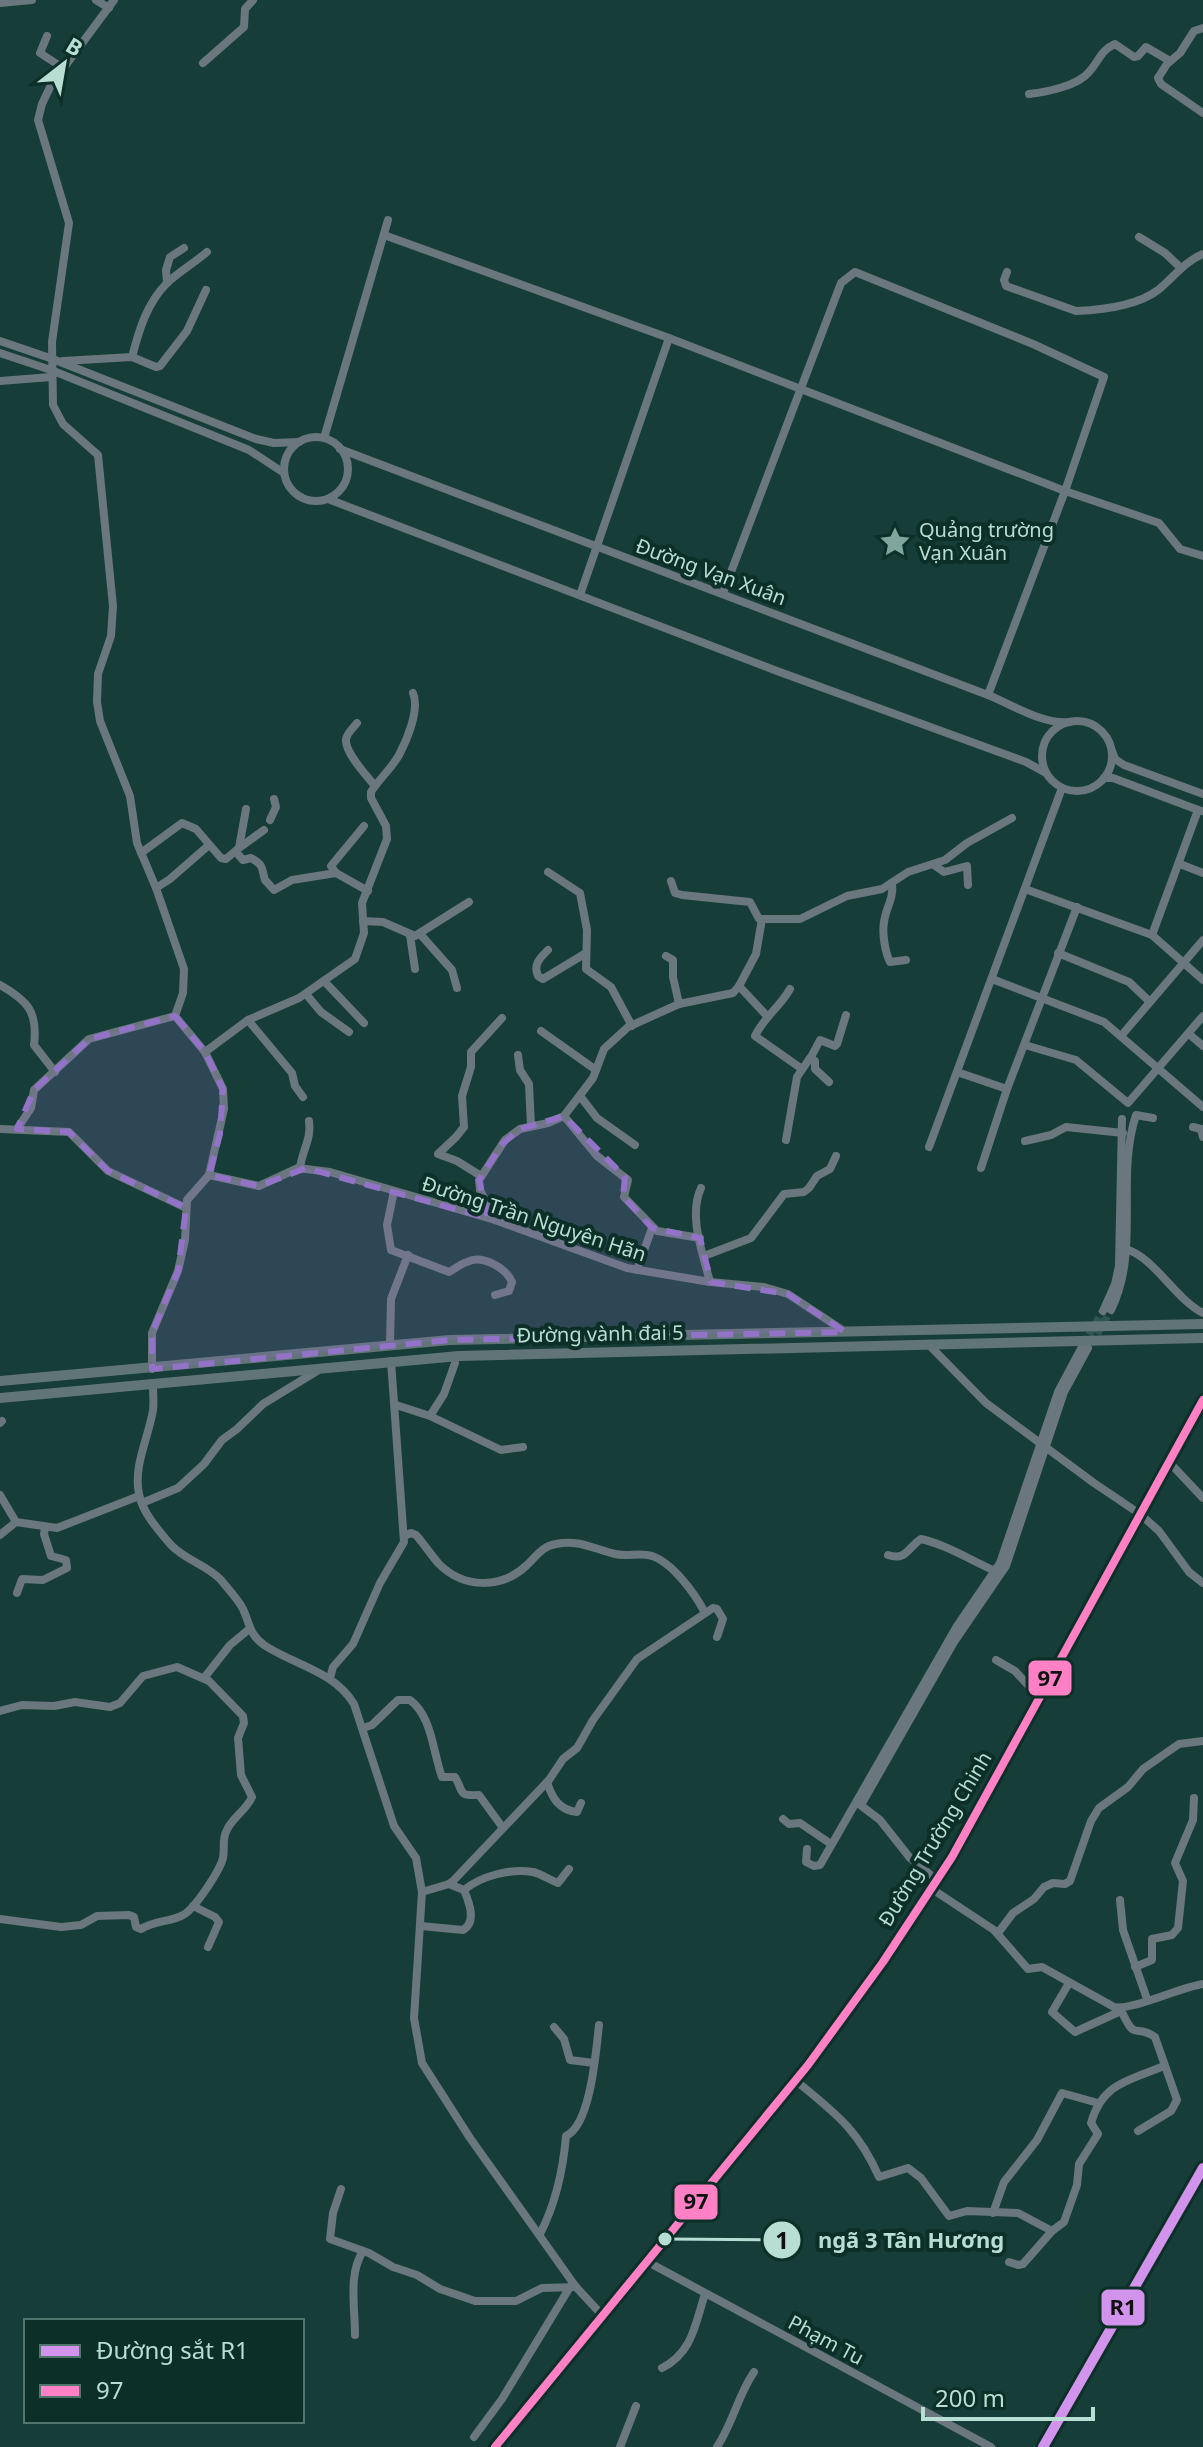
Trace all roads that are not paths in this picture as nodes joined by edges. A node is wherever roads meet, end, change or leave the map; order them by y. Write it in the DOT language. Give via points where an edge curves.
graph roads {
  1 [pos="32,0"];
  2 [pos="96,0"];
  3 [pos="253,0"];
  4 [pos="0,3"];
  5 [pos="112,4"];
  6 [pos="1203,28"];
  7 [pos="47,36"];
  8 [pos="1170,61"];
  9 [pos="203,63"];
  10 [pos="63,68"];
  11 [pos="1029,94"];
  12 [pos="1203,113"];
  13 [pos="388,220"];
  14 [pos="384,235"];
  15 [pos="1139,237"];
  16 [pos="184,248"];
  17 [pos="207,252"];
  18 [pos="1203,254"];
  19 [pos="1181,268"];
  20 [pos="1007,272"];
  21 [pos="167,283"];
  22 [pos="206,290"];
  23 [pos="669,338"];
  24 [pos="0,341"];
  25 [pos="0,353"];
  26 [pos="132,357"];
  27 [pos="54,360"];
  28 [pos="51,374"];
  29 [pos="0,381"];
  30 [pos="802,391"];
  31 [pos="324,438"];
  32 [pos="299,442"];
  33 [pos="340,449"];
  34 [pos="284,473"];
  35 [pos="1065,491"];
  36 [pos="328,499"];
  37 [pos="596,547"];
  38 [pos="1203,556"];
  39 [pos="723,593"];
  40 [pos="580,595"];
  41 [pos="413,693"];
  42 [pos="988,695"];
  43 [pos="1070,722"];
  44 [pos="357,723"];
  45 [pos="1111,749"];
  46 [pos="1046,773"];
  47 [pos="1104,778"];
  48 [pos="375,786"];
  49 [pos="1062,788"];
  50 [pos="1203,794"];
  51 [pos="274,799"];
  52 [pos="246,809"];
  53 [pos="1200,810"];
  54 [pos="1012,818"];
  55 [pos="270,820"];
  56 [pos="364,826"];
  57 [pos="264,830"];
  58 [pos="209,845"];
  59 [pos="238,850"];
  60 [pos="141,853"];
  61 [pos="1180,864"];
  62 [pos="934,865"];
  63 [pos="548,872"];
  64 [pos="336,873"];
  65 [pos="1203,873"];
  66 [pos="671,881"];
  67 [pos="892,883"];
  68 [pos="968,885"];
  69 [pos="156,888"];
  70 [pos="1025,889"];
  71 [pos="368,891"];
  72 [pos="469,902"];
  73 [pos="1077,907"];
  74 [pos="762,919"];
  75 [pos="363,921"];
  76 [pos="415,935"];
  77 [pos="1152,935"];
  78 [pos="1203,940"];
  79 [pos="548,950"];
  80 [pos="586,953"];
  81 [pos="1058,953"];
  82 [pos="666,956"];
  83 [pos="906,960"];
  84 [pos="1184,964"];
  85 [pos="415,969"];
  86 [pos="992,979"];
  87 [pos="1203,980"];
  88 [pos="324,981"];
  89 [pos="0,985"];
  90 [pos="739,986"];
  91 [pos="457,988"];
  92 [pos="790,989"];
  93 [pos="306,994"];
  94 [pos="1042,997"];
  95 [pos="1150,1002"];
  96 [pos="679,1004"];
  97 [pos="846,1015"];
  98 [pos="175,1016"];
  99 [pos="767,1016"];
  100 [pos="1203,1016"];
  101 [pos="502,1018"];
  102 [pos="248,1020"];
  103 [pos="364,1023"];
  104 [pos="632,1026"];
  105 [pos="541,1031"];
  106 [pos="349,1032"];
  107 [pos="1189,1034"];
  108 [pos="1121,1036"];
  109 [pos="1025,1045"];
  110 [pos="1203,1046"];
  111 [pos="205,1052"];
  112 [pos="518,1055"];
  113 [pos="811,1057"];
  114 [pos="802,1069"];
  115 [pos="1158,1069"];
  116 [pos="596,1070"];
  117 [pos="55,1072"];
  118 [pos="957,1072"];
  119 [pos="829,1082"];
  120 [pos="1007,1089"];
  121 [pos="580,1096"];
  122 [pos="303,1097"];
  123 [pos="1203,1107"];
  124 [pos="564,1116"];
  125 [pos="1153,1118"];
  126 [pos="1122,1119"];
  127 [pos="309,1121"];
  128 [pos="531,1126"];
  129 [pos="1193,1127"];
  130 [pos="0,1129"];
  131 [pos="17,1129"];
  132 [pos="1123,1133"];
  133 [pos="1203,1137"];
  134 [pos="786,1140"];
  135 [pos="1025,1141"];
  136 [pos="635,1145"];
  137 [pos="929,1147"];
  138 [pos="836,1156"];
  139 [pos="300,1168"];
  140 [pos="981,1168"];
  141 [pos="209,1175"];
  142 [pos="481,1176"];
  143 [pos="701,1188"];
  144 [pos="394,1191"];
  145 [pos="186,1208"];
  146 [pos="495,1220"];
  147 [pos="652,1228"];
  148 [pos="700,1238"];
  149 [pos="1126,1249"];
  150 [pos="408,1255"];
  151 [pos="704,1256"];
  152 [pos="637,1270"];
  153 [pos="710,1282"];
  154 [pos="495,1295"];
  155 [pos="1203,1313"];
  156 [pos="1198,1324"];
  157 [pos="845,1332"];
  158 [pos="1197,1338"];
  159 [pos="390,1344"];
  160 [pos="928,1344"];
  161 [pos="1085,1347"];
  162 [pos="391,1361"];
  163 [pos="455,1363"];
  164 [pos="329,1366"];
  165 [pos="152,1369"];
  166 [pos="0,1381"];
  167 [pos="153,1385"];
  168 [pos="0,1398"];
  169 [pos="1203,1400"];
  170 [pos="396,1405"];
  171 [pos="430,1416"];
  172 [pos="1042,1445"];
  173 [pos="523,1447"];
  174 [pos="1169,1462"];
  175 [pos="0,1495"];
  176 [pos="1203,1498"];
  177 [pos="140,1499"];
  178 [pos="1140,1514"];
  179 [pos="16,1522"];
  180 [pos="45,1528"];
  181 [pos="0,1535"];
  182 [pos="404,1536"];
  183 [pos="888,1555"];
  184 [pos="995,1571"];
  185 [pos="1203,1583"];
  186 [pos="17,1593"];
  187 [pos="705,1613"];
  188 [pos="248,1630"];
  189 [pos="717,1637"];
  190 [pos="996,1660"];
  191 [pos="204,1678"];
  192 [pos="330,1678"];
  193 [pos="1039,1697"];
  194 [pos="0,1711"];
  195 [pos="910,1712"];
  196 [pos="363,1728"];
  197 [pos="1203,1741"];
  198 [pos="547,1782"];
  199 [pos="1194,1798"];
  200 [pos="581,1803"];
  201 [pos="858,1803"];
  202 [pos="783,1819"];
  203 [pos="503,1828"];
  204 [pos="831,1844"];
  205 [pos="807,1849"];
  206 [pos="569,1869"];
  207 [pos="449,1884"];
  208 [pos="935,1885"];
  209 [pos="464,1890"];
  210 [pos="422,1892"];
  211 [pos="1120,1900"];
  212 [pos="193,1906"];
  213 [pos="0,1919"];
  214 [pos="421,1926"];
  215 [pos="998,1933"];
  216 [pos="208,1947"];
  217 [pos="1135,1967"];
  218 [pos="1069,1983"];
  219 [pos="1203,1984"];
  220 [pos="1147,1999"];
  221 [pos="1120,2009"];
  222 [pos="599,2025"];
  223 [pos="554,2027"];
  224 [pos="594,2063"];
  225 [pos="1164,2066"];
  226 [pos="795,2080"];
  227 [pos="1098,2103"];
  228 [pos="1138,2131"];
  229 [pos="341,2189"];
  230 [pos="993,2213"];
  231 [pos="1052,2231"];
  232 [pos="540,2234"];
  233 [pos="363,2251"];
  234 [pos="646,2261"];
  235 [pos="1009,2262"];
  236 [pos="573,2287"];
  237 [pos="705,2294"];
  238 [pos="602,2315"];
  239 [pos="355,2335"];
  240 [pos="662,2368"];
  241 [pos="754,2372"];
  242 [pos="636,2406"];
  243 [pos="474,2437"];
  244 [pos="718,2446"];
  245 [pos="495,2447"];
  246 [pos="620,2447"];
  247 [pos="991,2447"];
  1 -- 4 [label="street"];
  2 -- 5 [label="street"];
  3 -- 9 [label="street" via="245,9 244,27"];
  5 -- 10 [label="street"];
  6 -- 8 [label="street" via="1194,31"];
  7 -- 10 [label="street" via="40,53"];
  8 -- 11 [label="street" via="1148,48 1136,57 1112,45 1084,77 1056,91"];
  8 -- 12 [label="street" via="1158,81"];
  10 -- 27 [label="street" via="38,120 69,223"];
  13 -- 14 [label="street"];
  14 -- 23 [label="street"];
  14 -- 31 [label="street"];
  15 -- 19 [label="street"];
  16 -- 21 [label="street" via="170,257"];
  17 -- 21 [label="street"];
  18 -- 19 [label="street"];
  19 -- 20 [label="street" via="1152,294 1086,311 1006,286"];
  21 -- 26 [label="street" via="141,324"];
  22 -- 26 [label="street" via="187,331 160,366"];
  23 -- 30 [label="street"];
  23 -- 37 [label="street"];
  24 -- 27 [label="street"];
  25 -- 28 [label="street"];
  26 -- 27 [label="street"];
  27 -- 28 [label="street"];
  27 -- 32 [label="street" via="256,439"];
  28 -- 29 [label="street"];
  28 -- 34 [label="street" via="249,450"];
  28 -- 60 [label="street" via="57,416 99,462 113,606 97,702 130,796"];
  30 -- 35 [label="street"];
  30 -- 35 [label="street" via="841,283 855,272 1104,377"];
  30 -- 39 [label="street"];
  31 -- 32 [label="street"];
  31 -- 33 [label="street"];
  32 -- 34 [label="street" via="290,450"];
  33 -- 36 [label="street" via="347,477"];
  33 -- 37 [label="street, Đường Vạn Xuân"];
  34 -- 36 [label="street" via="300,497"];
  35 -- 38 [label="street" via="1159,523 1180,549"];
  35 -- 42 [label="street"];
  36 -- 40 [label="street"];
  37 -- 39 [label="street, Đường Vạn Xuân"];
  37 -- 40 [label="street"];
  39 -- 42 [label="street, Đường Vạn Xuân"];
  40 -- 46 [label="street"];
  41 -- 48 [label="street" via="415,716 399,755"];
  42 -- 43 [label="street, Đường Vạn Xuân" via="1046,719"];
  43 -- 45 [label="street" via="1091,724"];
  43 -- 46 [label="street" via="1045,741"];
  44 -- 48 [label="street" via="347,745"];
  45 -- 47 [label="street"];
  45 -- 50 [label="street" via="1124,765"];
  46 -- 49 [label="street"];
  47 -- 49 [label="street" via="1085,790"];
  47 -- 53 [label="street"];
  48 -- 71 [label="street" via="371,798 387,839"];
  49 -- 70 [label="street"];
  51 -- 55 [label="street"];
  52 -- 59 [label="street"];
  53 -- 61 [label="street"];
  54 -- 62 [label="street"];
  56 -- 64 [label="street" via="332,862"];
  57 -- 59 [label="street"];
  58 -- 59 [label="street" via="224,859"];
  58 -- 60 [label="street" via="196,829 179,824"];
  58 -- 69 [label="street"];
  59 -- 64 [label="street" via="243,860 251,858 262,866 274,890 292,880"];
  60 -- 69 [label="street"];
  61 -- 65 [label="street"];
  61 -- 77 [label="street"];
  62 -- 67 [label="street"];
  62 -- 68 [label="street" via="944,872 967,866"];
  63 -- 80 [label="street" via="580,893"];
  64 -- 71 [label="street"];
  66 -- 74 [label="street" via="675,893 682,895 750,902"];
  67 -- 74 [label="street" via="847,896 800,919"];
  67 -- 83 [label="street" via="893,899 883,922 888,960"];
  69 -- 98 [label="street" via="184,969"];
  70 -- 73 [label="street"];
  70 -- 86 [label="street"];
  71 -- 75 [label="street"];
  72 -- 76 [label="street"];
  73 -- 77 [label="street"];
  73 -- 81 [label="street"];
  74 -- 90 [label="street" via="756,954"];
  75 -- 76 [label="street" via="383,922"];
  75 -- 88 [label="street" via="355,959"];
  76 -- 85 [label="street"];
  76 -- 91 [label="street" via="452,970"];
  77 -- 84 [label="street"];
  78 -- 84 [label="street"];
  79 -- 80 [label="street" via="536,967 543,979"];
  80 -- 104 [label="street" via="586,969 611,987"];
  81 -- 94 [label="street"];
  81 -- 95 [label="street" via="1129,982"];
  82 -- 96 [label="street" via="674,962"];
  84 -- 87 [label="street"];
  84 -- 95 [label="street"];
  86 -- 94 [label="street"];
  86 -- 118 [label="street"];
  88 -- 93 [label="street"];
  88 -- 103 [label="street"];
  89 -- 117 [label="street" via="32,1011 34,1045"];
  90 -- 96 [label="street" via="729,995"];
  90 -- 99 [label="street"];
  92 -- 99 [label="street"];
  93 -- 102 [label="street"];
  93 -- 106 [label="street"];
  94 -- 108 [label="street" via="1104,1022"];
  94 -- 109 [label="street"];
  95 -- 108 [label="street"];
  96 -- 104 [label="street"];
  97 -- 113 [label="street" via="837,1044 820,1040"];
  98 -- 111 [label="street"];
  98 -- 117 [label="street" via="89,1039"];
  99 -- 114 [label="street" via="755,1036"];
  100 -- 107 [label="street"];
  101 -- 142 [label="street" via="470,1054 462,1096 464,1127 438,1154"];
  102 -- 111 [label="street"];
  102 -- 122 [label="street" via="292,1073"];
  104 -- 116 [label="street" via="604,1049"];
  105 -- 116 [label="street"];
  107 -- 110 [label="street"];
  107 -- 115 [label="street"];
  108 -- 115 [label="street"];
  109 -- 115 [label="street" via="1076,1060 1128,1103"];
  109 -- 120 [label="street"];
  111 -- 141 [label="street" via="223,1089 224,1109"];
  112 -- 128 [label="street" via="529,1084"];
  113 -- 114 [label="street"];
  113 -- 119 [label="street"];
  114 -- 134 [label="street"];
  115 -- 123 [label="street"];
  116 -- 121 [label="street"];
  117 -- 131 [label="street" via="32,1092 31,1108"];
  118 -- 120 [label="street"];
  118 -- 137 [label="street"];
  120 -- 140 [label="street"];
  121 -- 124 [label="street"];
  121 -- 136 [label="street" via="597,1118"];
  124 -- 128 [label="street"];
  124 -- 147 [label="street" via="597,1156 625,1177 624,1197"];
  125 -- 149 [label="street" via="1136,1115 1129,1137"];
  126 -- 132 [label="street"];
  127 -- 139 [label="street"];
  128 -- 142 [label="street" via="505,1140"];
  129 -- 133 [label="street" via="1201,1129"];
  130 -- 131 [label="street"];
  131 -- 145 [label="street" via="69,1132 108,1171"];
  132 -- 135 [label="street" via="1066,1127"];
  132 -- 149 [label="street" via="1119,1266 1107,1310 1123,1283"];
  138 -- 151 [label="street" via="830,1169 804,1192 784,1194 751,1238"];
  139 -- 141 [label="street" via="259,1186"];
  139 -- 144 [label="street, Đường Trần Nguyên Hãn"];
  141 -- 145 [label="street"];
  142 -- 146 [label="street" via="480,1190"];
  143 -- 148 [label="street" via="695,1206"];
  144 -- 146 [label="street, Đường Trần Nguyên Hãn"];
  144 -- 150 [label="street" via="387,1221 389,1245"];
  145 -- 165 [label="street" via="178,1271 152,1333"];
  146 -- 152 [label="street, Đường Trần Nguyên Hãn"];
  147 -- 148 [label="street"];
  147 -- 152 [label="street"];
  148 -- 151 [label="street"];
  149 -- 155 [label="street"];
  150 -- 154 [label="street" via="449,1272 471,1260 490,1263 512,1282 509,1291"];
  150 -- 159 [label="street" via="391,1299"];
  151 -- 153 [label="street"];
  152 -- 153 [label="street, Đường Trần Nguyên Hãn"];
  153 -- 157 [label="street, Đường Trần Nguyên Hãn" via="788,1294"];
  156 -- 157 [label="main road, Đường vành đai 5"];
  157 -- 159 [label="main road, Đường vành đai 5"];
  158 -- 160 [label="main road, Đường vành đai 5"];
  159 -- 165 [label="main road, Đường vành đai 5"];
  160 -- 162 [label="main road, Đường vành đai 5"];
  160 -- 172 [label="street" via="979,1397"];
  161 -- 172 [label="street"];
  162 -- 164 [label="main road, Đường vành đai 5"];
  162 -- 170 [label="street"];
  163 -- 171 [label="street"];
  164 -- 167 [label="main road, Đường vành đai 5"];
  164 -- 177 [label="street" via="270,1399 178,1488"];
  165 -- 166 [label="main road, Đường vành đai 5"];
  165 -- 167 [label="main road"];
  167 -- 168 [label="main road, Đường vành đai 5"];
  167 -- 177 [label="street" via="154,1408 138,1481"];
  169 -- 174 [label="highway, Đường Trường Chinh"];
  170 -- 171 [label="street"];
  170 -- 182 [label="street"];
  171 -- 173 [label="street" via="501,1450"];
  172 -- 178 [label="street"];
  172 -- 184 [label="street"];
  172 -- 195 [label="street" via="1006,1566"];
  174 -- 176 [label="street"];
  174 -- 178 [label="highway, Đường Trường Chinh"];
  175 -- 179 [label="street"];
  177 -- 180 [label="street"];
  177 -- 188 [label="street" via="174,1548 212,1572 230,1591 243,1609"];
  178 -- 185 [label="street"];
  178 -- 193 [label="highway, Đường Trường Chinh"];
  179 -- 180 [label="street"];
  179 -- 181 [label="street"];
  180 -- 186 [label="street" via="51,1556 66,1560 67,1568 43,1580 22,1579"];
  182 -- 187 [label="street" via="416,1535 448,1571 489,1584 527,1566 536,1554 556,1544 577,1542 615,1554 653,1556 692,1590"];
  182 -- 192 [label="street" via="353,1644"];
  183 -- 184 [label="street" via="908,1554 921,1539"];
  184 -- 195 [label="street" via="957,1626"];
  187 -- 189 [label="street" via="713,1608 721,1613"];
  187 -- 198 [label="street" via="637,1659 580,1744"];
  188 -- 191 [label="street"];
  188 -- 192 [label="street" via="274,1652"];
  190 -- 193 [label="street" via="1015,1671"];
  191 -- 194 [label="street" via="172,1667 143,1676 110,1707 75,1702"];
  191 -- 212 [label="street" via="243,1716 238,1738 241,1775 252,1797 226,1832 223,1860"];
  192 -- 196 [label="street" via="349,1697"];
  193 -- 208 [label="highway, Đường Trường Chinh"];
  195 -- 201 [label="street"];
  196 -- 203 [label="street" via="398,1700 416,1704 441,1775 455,1777 466,1796 479,1795"];
  196 -- 210 [label="street" via="394,1826 416,1858"];
  197 -- 215 [label="street" via="1179,1744 1099,1808 1070,1881 1044,1887"];
  198 -- 200 [label="street" via="564,1809 577,1812"];
  198 -- 203 [label="street"];
  199 -- 217 [label="street" via="1193,1820 1175,1863 1183,1881 1178,1928 1172,1935 1152,1939 1152,1960"];
  201 -- 204 [label="street"];
  201 -- 208 [label="street" via="880,1820"];
  202 -- 204 [label="street" via="800,1823"];
  203 -- 207 [label="street"];
  204 -- 205 [label="street" via="816,1866 806,1862"];
  206 -- 209 [label="street" via="558,1883 522,1872 478,1879"];
  207 -- 209 [label="street"];
  207 -- 210 [label="street"];
  208 -- 215 [label="street"];
  208 -- 226 [label="highway, Đường Trường Chinh"];
  209 -- 214 [label="street" via="468,1927"];
  210 -- 214 [label="street"];
  211 -- 217 [label="street"];
  212 -- 213 [label="street" via="182,1916 141,1929 129,1915 97,1916 66,1927"];
  212 -- 216 [label="street" via="219,1922"];
  214 -- 232 [label="street" via="414,2018 422,2063"];
  215 -- 218 [label="street" via="1028,1969 1042,1967"];
  217 -- 220 [label="street"];
  218 -- 221 [label="street"];
  218 -- 221 [label="street" via="1052,2012 1075,2032"];
  219 -- 220 [label="street"];
  220 -- 221 [label="street"];
  221 -- 225 [label="street" via="1133,2032 1155,2037"];
  222 -- 224 [label="street"];
  223 -- 224 [label="street" via="572,2061"];
  224 -- 232 [label="street" via="587,2101 575,2131 566,2136 554,2205"];
  225 -- 227 [label="street" via="1111,2088"];
  225 -- 228 [label="street" via="1177,2100 1171,2111"];
  226 -- 230 [label="street" via="847,2123 879,2177 908,2168 949,2216"];
  226 -- 234 [label="highway, Đường Trường Chinh"];
  227 -- 230 [label="street" via="1062,2093 1037,2140 1004,2182"];
  227 -- 231 [label="street" via="1091,2123 1097,2136 1079,2164 1067,2217"];
  229 -- 233 [label="street" via="329,2236"];
  230 -- 231 [label="street" via="1018,2213"];
  231 -- 235 [label="street" via="1023,2264"];
  232 -- 236 [label="street"];
  233 -- 236 [label="street" via="475,2301 516,2301 542,2288"];
  233 -- 239 [label="street" via="353,2285"];
  234 -- 237 [label="street, Phạm Tu"];
  234 -- 238 [label="highway, Đường Trường Chinh"];
  236 -- 238 [label="street"];
  236 -- 243 [label="street"];
  237 -- 240 [label="street" via="688,2344 678,2360"];
  237 -- 247 [label="street, Phạm Tu"];
  238 -- 245 [label="highway, Đường Trường Chinh"];
  241 -- 244 [label="street"];
  242 -- 246 [label="street"];
}
